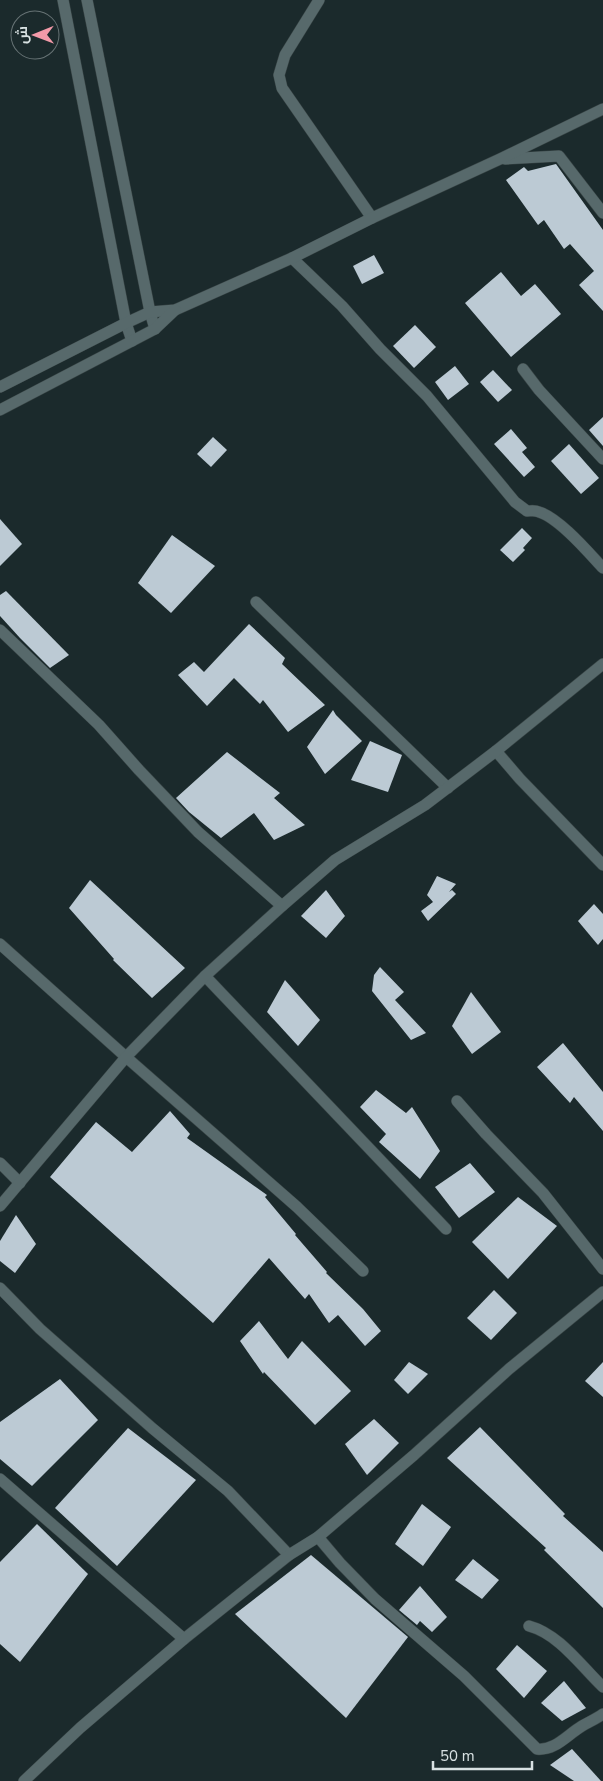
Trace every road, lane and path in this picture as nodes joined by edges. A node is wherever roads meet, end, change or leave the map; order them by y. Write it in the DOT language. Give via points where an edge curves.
graph roads {
  1 [pos="63,0"];
  2 [pos="86,0"];
  3 [pos="319,0"];
  4 [pos="603,109"];
  5 [pos="500,159"];
  6 [pos="603,213"];
  7 [pos="372,218"];
  8 [pos="292,258"];
  9 [pos="175,310"];
  10 [pos="150,312"];
  11 [pos="126,323"];
  12 [pos="155,329"];
  13 [pos="132,341"];
  14 [pos="523,370"];
  15 [pos="0,387"];
  16 [pos="0,410"];
  17 [pos="603,458"];
  18 [pos="603,568"];
  19 [pos="256,602"];
  20 [pos="0,630"];
  21 [pos="603,664"];
  22 [pos="496,752"];
  23 [pos="448,788"];
  24 [pos="603,864"];
  25 [pos="282,906"];
  26 [pos="0,944"];
  27 [pos="205,976"];
  28 [pos="126,1057"];
  29 [pos="457,1101"];
  30 [pos="0,1163"];
  31 [pos="20,1183"];
  32 [pos="0,1206"];
  33 [pos="446,1229"];
  34 [pos="603,1268"];
  35 [pos="363,1271"];
  36 [pos="0,1288"];
  37 [pos="603,1292"];
  38 [pos="0,1479"];
  39 [pos="318,1537"];
  40 [pos="289,1555"];
  41 [pos="529,1626"];
  42 [pos="184,1639"];
  43 [pos="603,1687"];
  44 [pos="603,1714"];
  45 [pos="24,1781"];
  1 -- 11 [label="street"];
  2 -- 10 [label="street"];
  3 -- 7 [label="street" via="285,55 279,75 282,88"];
  4 -- 5 [label="street"];
  5 -- 6 [label="street" via="559,156"];
  5 -- 7 [label="street"];
  7 -- 8 [label="street"];
  8 -- 9 [label="street"];
  8 -- 18 [label="street" via="427,396 515,502 527,512 537,511 548,516"];
  9 -- 10 [label="street"];
  9 -- 12 [label="street"];
  10 -- 11 [label="street"];
  10 -- 12 [label="street"];
  11 -- 13 [label="street"];
  11 -- 15 [label="street"];
  12 -- 13 [label="street"];
  13 -- 16 [label="street"];
  14 -- 17 [label="street"];
  19 -- 23 [label="street"];
  20 -- 25 [label="street" via="99,725 198,832"];
  21 -- 22 [label="street"];
  22 -- 23 [label="street"];
  22 -- 24 [label="street"];
  23 -- 25 [label="street" via="335,860"];
  25 -- 27 [label="street"];
  26 -- 28 [label="street"];
  27 -- 28 [label="street"];
  27 -- 33 [label="street"];
  28 -- 31 [label="street"];
  28 -- 35 [label="street" via="297,1207"];
  29 -- 34 [label="street" via="543,1193"];
  30 -- 31 [label="street"];
  31 -- 32 [label="street"];
  36 -- 40 [label="street" via="40,1329 228,1491"];
  37 -- 39 [label="street" via="509,1369"];
  38 -- 42 [label="street"];
  39 -- 40 [label="street"];
  39 -- 44 [label="street" via="375,1600 464,1676 537,1749 554,1746"];
  40 -- 42 [label="street"];
  41 -- 43 [label="street" via="542,1629 554,1638"];
  42 -- 45 [label="street"];
}
